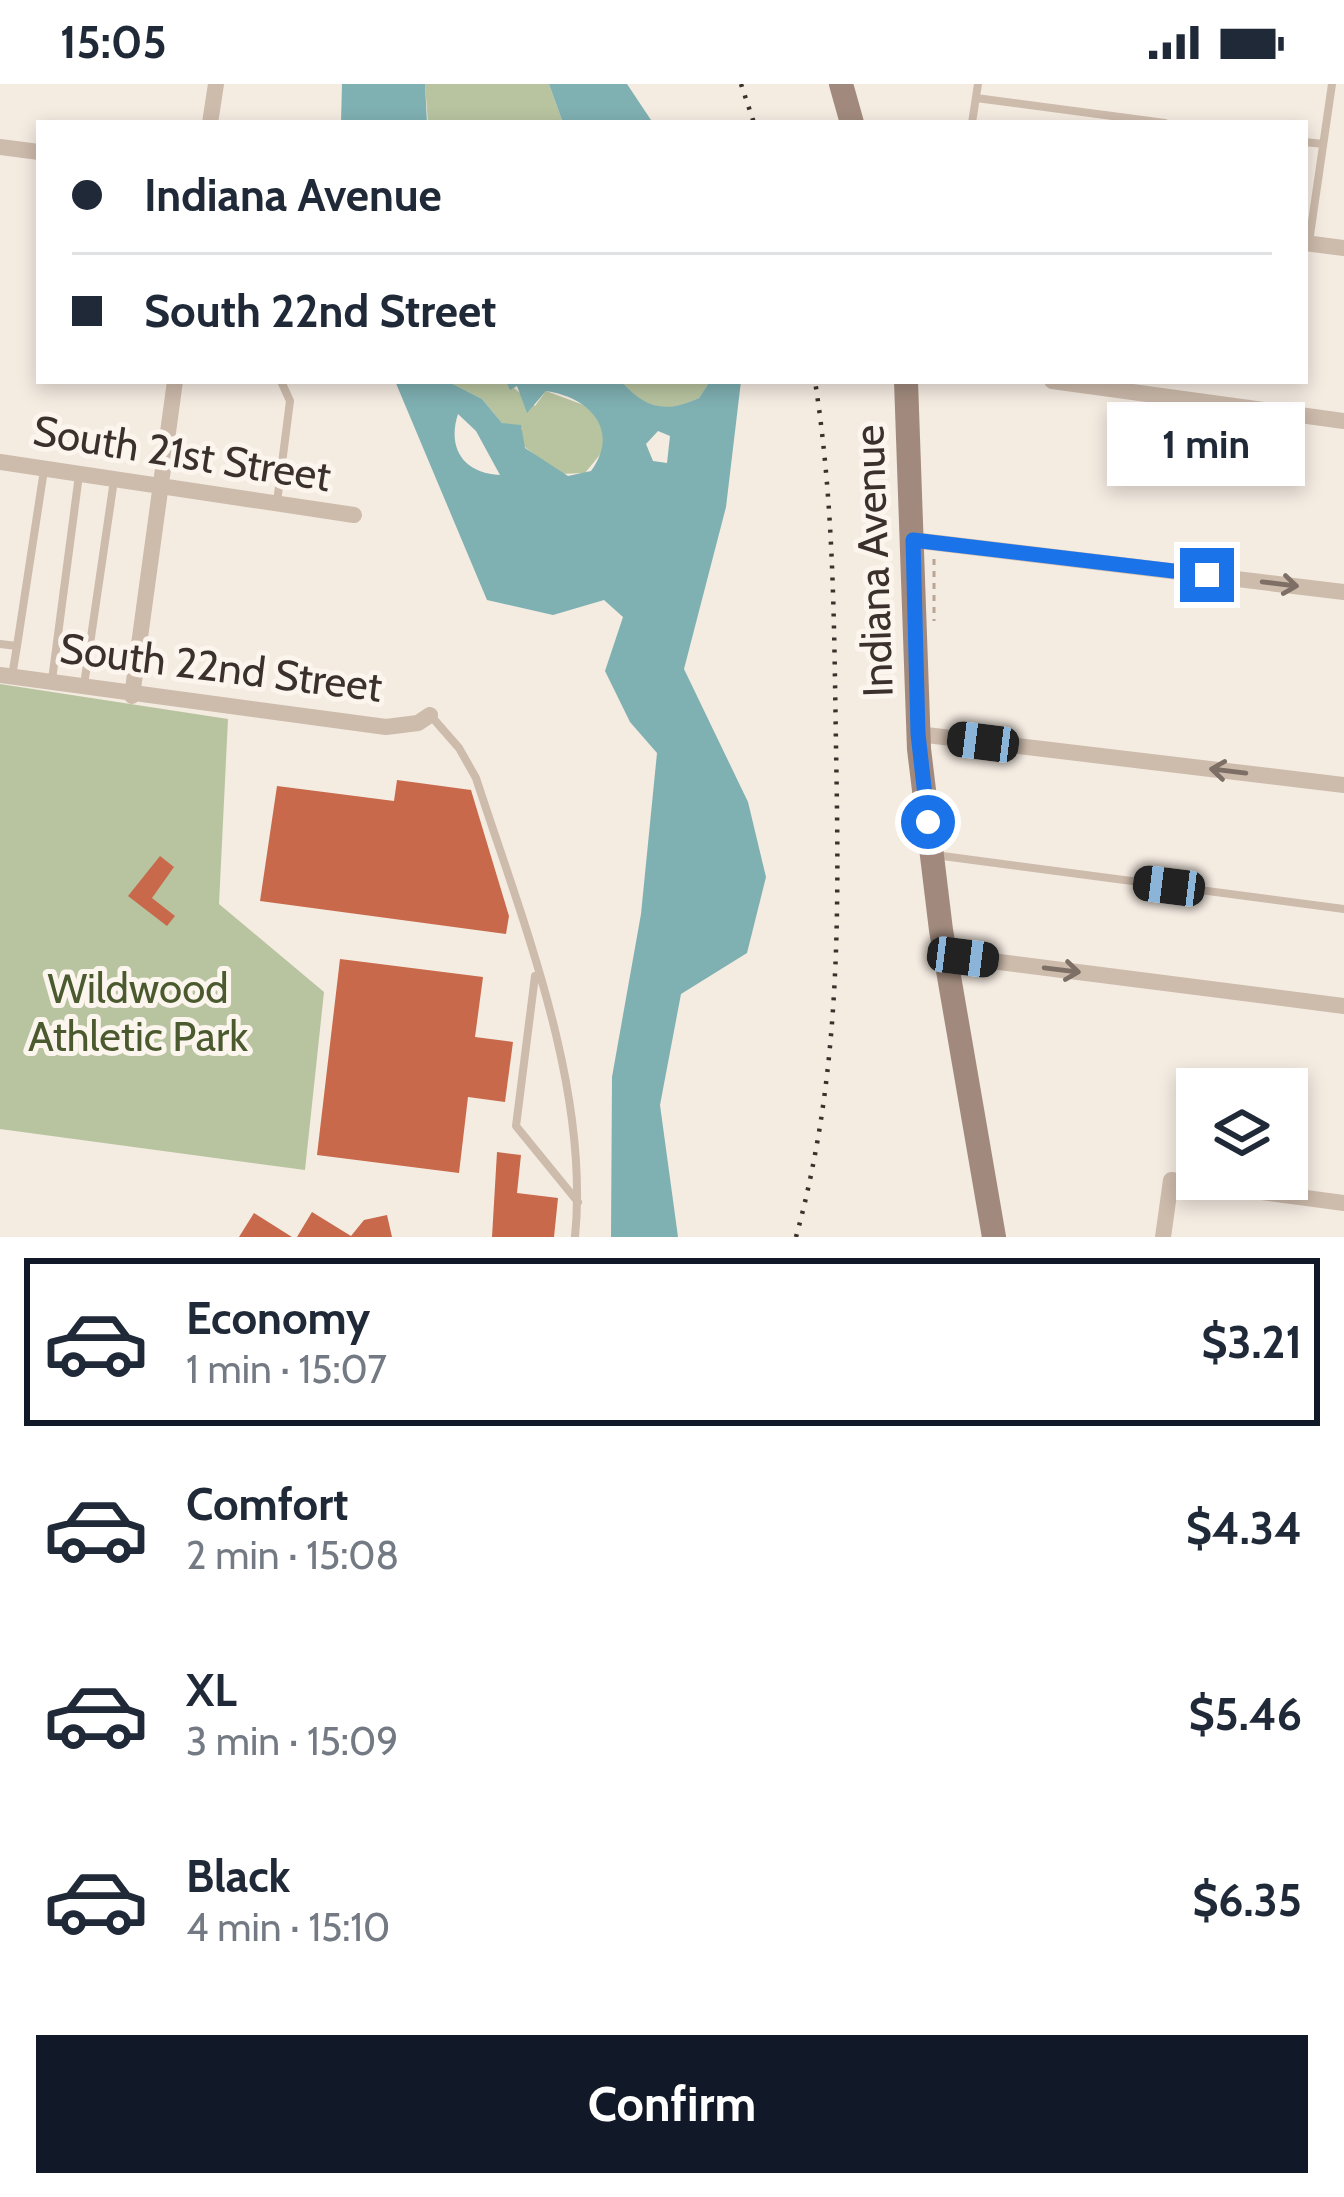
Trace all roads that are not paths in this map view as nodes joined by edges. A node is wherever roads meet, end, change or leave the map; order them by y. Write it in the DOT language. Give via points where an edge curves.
graph roads {
  1 [pos="216,84"];
  2 [pos="841,84"];
  3 [pos="978,84"];
  4 [pos="1332,84"];
  5 [pos="976,98"];
  6 [pos="210,120"];
  7 [pos="851,120"];
  8 [pos="972,120"];
  9 [pos="1142,120"];
  10 [pos="1308,142"];
  11 [pos="1323,144"];
  12 [pos="0,147"];
  13 [pos="36,152"];
  14 [pos="1308,237"];
  15 [pos="1308,243"];
  16 [pos="1344,248"];
  17 [pos="175,384"];
  18 [pos="282,384"];
  19 [pos="905,384"];
  20 [pos="1093,384"];
  21 [pos="1161,389"];
  22 [pos="1344,422"];
  23 [pos="0,462"];
  24 [pos="44,468"];
  25 [pos="80,473"];
  26 [pos="115,478"];
  27 [pos="160,487"];
  28 [pos="277,504"];
  29 [pos="354,514"];
  30 [pos="923,541"];
  31 [pos="1344,592"];
  32 [pos="0,644"];
  33 [pos="17,646"];
  34 [pos="6,676"];
  35 [pos="51,682"];
  36 [pos="84,687"];
  37 [pos="132,696"];
  38 [pos="430,715"];
  39 [pos="918,734"];
  40 [pos="1344,785"];
  41 [pos="932,855"];
  42 [pos="1344,909"];
  43 [pos="946,955"];
  44 [pos="536,969"];
  45 [pos="1344,1006"];
  46 [pos="1344,1203"];
  47 [pos="579,1204"];
  48 [pos="575,1237"];
  49 [pos="994,1237"];
  50 [pos="1163,1237"];
  1 -- 6 [label="street"];
  2 -- 7 [label="main road"];
  3 -- 5 [label="lane"];
  4 -- 11 [label="lane"];
  5 -- 8 [label="lane"];
  5 -- 9 [label="lane"];
  10 -- 11 [label="lane"];
  11 -- 14 [label="lane"];
  12 -- 13 [label="street"];
  15 -- 16 [label="street"];
  17 -- 27 [label="street"];
  18 -- 28 [label="lane" via="290,401"];
  19 -- 30 [label="main road, Indiana Avenue"];
  20 -- 21 [label="street"];
  21 -- 22 [label="street"];
  23 -- 24 [label="street, South 21st Street"];
  24 -- 25 [label="street, South 21st Street"];
  24 -- 33 [label="lane"];
  25 -- 26 [label="street, South 21st Street"];
  25 -- 35 [label="lane"];
  26 -- 27 [label="street, South 21st Street"];
  26 -- 36 [label="lane"];
  27 -- 28 [label="street, South 21st Street"];
  27 -- 37 [label="street"];
  28 -- 29 [label="street, South 21st Street"];
  30 -- 31 [label="street, one-way"];
  30 -- 39 [label="main road, Indiana Avenue"];
  32 -- 33 [label="lane"];
  33 -- 34 [label="lane"];
  34 -- 35 [label="street, South 22nd Street"];
  35 -- 36 [label="street, South 22nd Street"];
  36 -- 37 [label="street, South 22nd Street"];
  37 -- 38 [label="street, South 22nd Street" via="386,727"];
  38 -- 44 [label="lane" via="476,778"];
  40 -- 39 [label="street, one-way"];
  39 -- 41 [label="main road, Indiana Avenue"];
  41 -- 42 [label="lane"];
  41 -- 43 [label="main road, Indiana Avenue"];
  43 -- 45 [label="street, one-way"];
  43 -- 49 [label="main road, Indiana Avenue"];
  44 -- 47 [label="lane" via="560,1045"];
  44 -- 47 [label="lane" via="516,1126"];
  46 -- 50 [label="street" via="1171,1180"];
  47 -- 48 [label="lane"];
}
